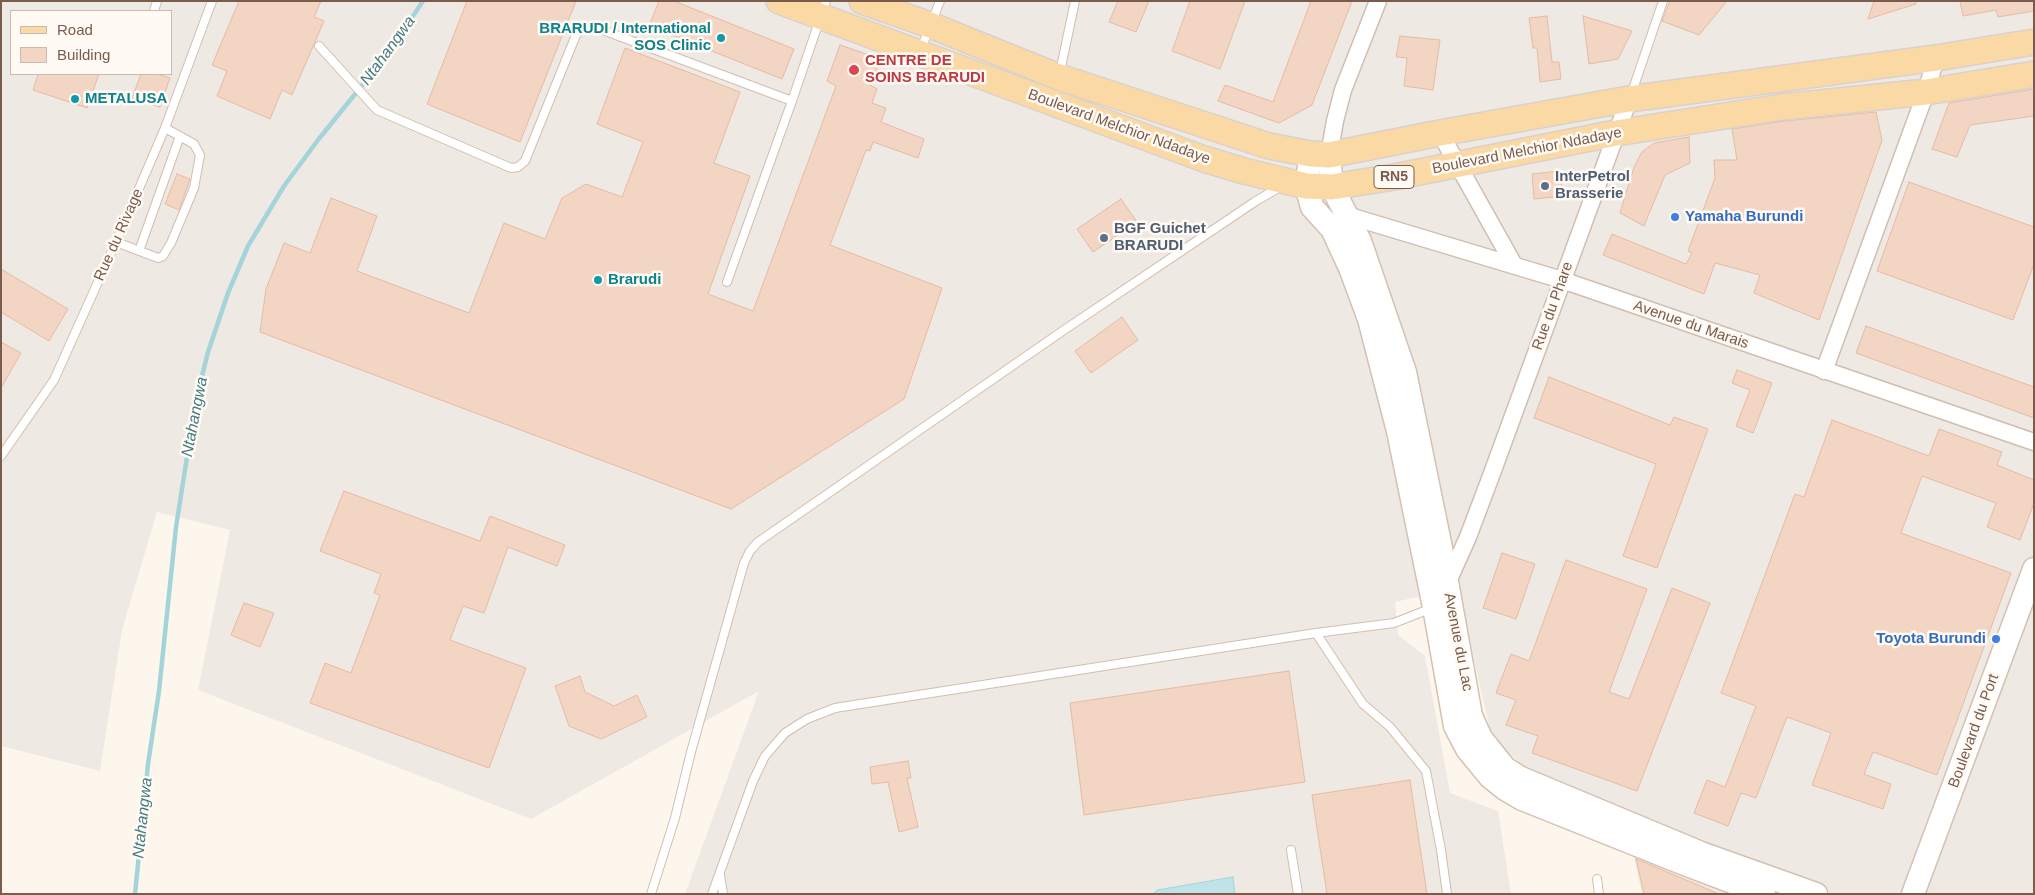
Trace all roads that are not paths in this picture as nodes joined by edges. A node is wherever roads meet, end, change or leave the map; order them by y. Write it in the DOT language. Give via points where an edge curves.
graph roads {
  1 [pos="212,1"];
  2 [pos="779,1"];
  3 [pos="862,1"];
  4 [pos="940,1"];
  5 [pos="1074,1"];
  6 [pos="1378,1"];
  7 [pos="1663,1"];
  8 [pos="823,10"];
  9 [pos="930,25"];
  10 [pos="2034,42"];
  11 [pos="319,46"];
  12 [pos="919,53"];
  13 [pos="1936,58"];
  14 [pos="2034,74"];
  15 [pos="1059,77"];
  16 [pos="1926,92"];
  17 [pos="1629,99"];
  18 [pos="792,102"];
  19 [pos="164,128"];
  20 [pos="1440,133"];
  21 [pos="1616,133"];
  22 [pos="180,136"];
  23 [pos="1320,155"];
  24 [pos="1459,166"];
  25 [pos="1297,184"];
  26 [pos="1332,187"];
  27 [pos="1346,215"];
  28 [pos="116,242"];
  29 [pos="139,251"];
  30 [pos="1514,265"];
  31 [pos="1562,280"];
  32 [pos="727,282"];
  33 [pos="1824,371"];
  34 [pos="2034,442"];
  35 [pos="1,456"];
  36 [pos="2034,569"];
  37 [pos="1447,585"];
  38 [pos="1434,607"];
  39 [pos="1316,633"];
  40 [pos="1652,842"];
  41 [pos="1291,850"];
  42 [pos="720,873"];
  43 [pos="1598,879"];
  44 [pos="651,894"];
  45 [pos="712,894"];
  46 [pos="723,894"];
  47 [pos="1298,894"];
  48 [pos="1447,894"];
  49 [pos="1599,894"];
  50 [pos="1764,894"];
  51 [pos="1816,894"];
  52 [pos="1913,894"];
  1 -- 19 [label="lane, Rue du Rivage"];
  2 -- 8 [label="main road, Boulevard Melchior Ndadaye / RN5"];
  3 -- 9 [label="main road, Boulevard Melchior Ndadaye / RN5"];
  4 -- 9 [label="lane"];
  5 -- 15 [label="lane"];
  6 -- 23 [label="street"];
  7 -- 17 [label="lane, Rue du Phare"];
  8 -- 12 [label="main road, Boulevard Melchior Ndadaye / RN5"];
  8 -- 18 [label="lane"];
  9 -- 12 [label="lane"];
  9 -- 15 [label="main road, Boulevard Melchior Ndadaye / RN5"];
  10 -- 13 [label="main road, Boulevard Melchior Ndadaye / RN5"];
  11 -- 18 [label="lane" via="377,110 511,168 525,161 576,35 587,26"];
  12 -- 25 [label="main road, Boulevard Melchior Ndadaye / RN5" via="1204,159"];
  13 -- 16 [label="street"];
  13 -- 17 [label="main road, Boulevard Melchior Ndadaye / RN5"];
  14 -- 16 [label="main road, Boulevard Melchior Ndadaye / RN5"];
  15 -- 23 [label="main road, Boulevard Melchior Ndadaye / RN5" via="1269,146"];
  16 -- 21 [label="main road, Boulevard Melchior Ndadaye / RN5" via="1782,107"];
  16 -- 33 [label="street"];
  17 -- 20 [label="main road, Boulevard Melchior Ndadaye / RN5"];
  17 -- 21 [label="street, Rue du Phare"];
  18 -- 32 [label="lane"];
  19 -- 22 [label="lane"];
  19 -- 28 [label="lane, Rue du Rivage"];
  20 -- 23 [label="main road, Boulevard Melchior Ndadaye / RN5"];
  20 -- 24 [label="street"];
  21 -- 24 [label="main road, Boulevard Melchior Ndadaye / RN5"];
  21 -- 31 [label="street, Rue du Phare"];
  22 -- 29 [label="lane"];
  22 -- 29 [label="lane" via="194,144 200,155 194,188 163,256 158,258"];
  23 -- 25 [label="main road"];
  23 -- 26 [label="main road"];
  24 -- 26 [label="main road, Boulevard Melchior Ndadaye / RN5"];
  24 -- 30 [label="street"];
  25 -- 26 [label="main road, Boulevard Melchior Ndadaye / RN5"];
  25 -- 38 [label="main road, Avenue du Lac" via="1332,229 1369,319 1398,431"];
  25 -- 44 [label="lane" via="1256,201 758,542 744,563 675,818"];
  26 -- 27 [label="main road, Avenue du Lac"];
  27 -- 30 [label="street, Avenue du Marais"];
  27 -- 37 [label="main road, Avenue du Lac" via="1362,248 1405,372"];
  28 -- 29 [label="lane"];
  28 -- 35 [label="lane, Rue du Rivage" via="54,380"];
  30 -- 31 [label="street, Avenue du Marais"];
  31 -- 33 [label="street, Avenue du Marais"];
  31 -- 37 [label="street, Rue du Phare" via="1492,476"];
  33 -- 34 [label="street, Avenue du Marais"];
  36 -- 52 [label="main road, Boulevard du Port"];
  37 -- 38 [label="street, Rue du Phare"];
  37 -- 40 [label="main road, Avenue du Lac" via="1471,716 1481,738 1495,756 1505,768 1521,778"];
  38 -- 39 [label="lane" via="1394,623"];
  38 -- 40 [label="main road, Avenue du Lac" via="1455,726 1490,777 1522,799"];
  39 -- 42 [label="lane" via="836,708 814,716 785,733 765,756 753,780"];
  39 -- 48 [label="lane" via="1363,704 1390,726 1426,771"];
  40 -- 50 [label="main road, Avenue du Lac"];
  40 -- 51 [label="main road, Avenue du Lac" via="1701,853"];
  41 -- 47 [label="lane"];
  42 -- 45 [label="lane"];
  42 -- 46 [label="lane"];
  43 -- 49 [label="lane"];
}
